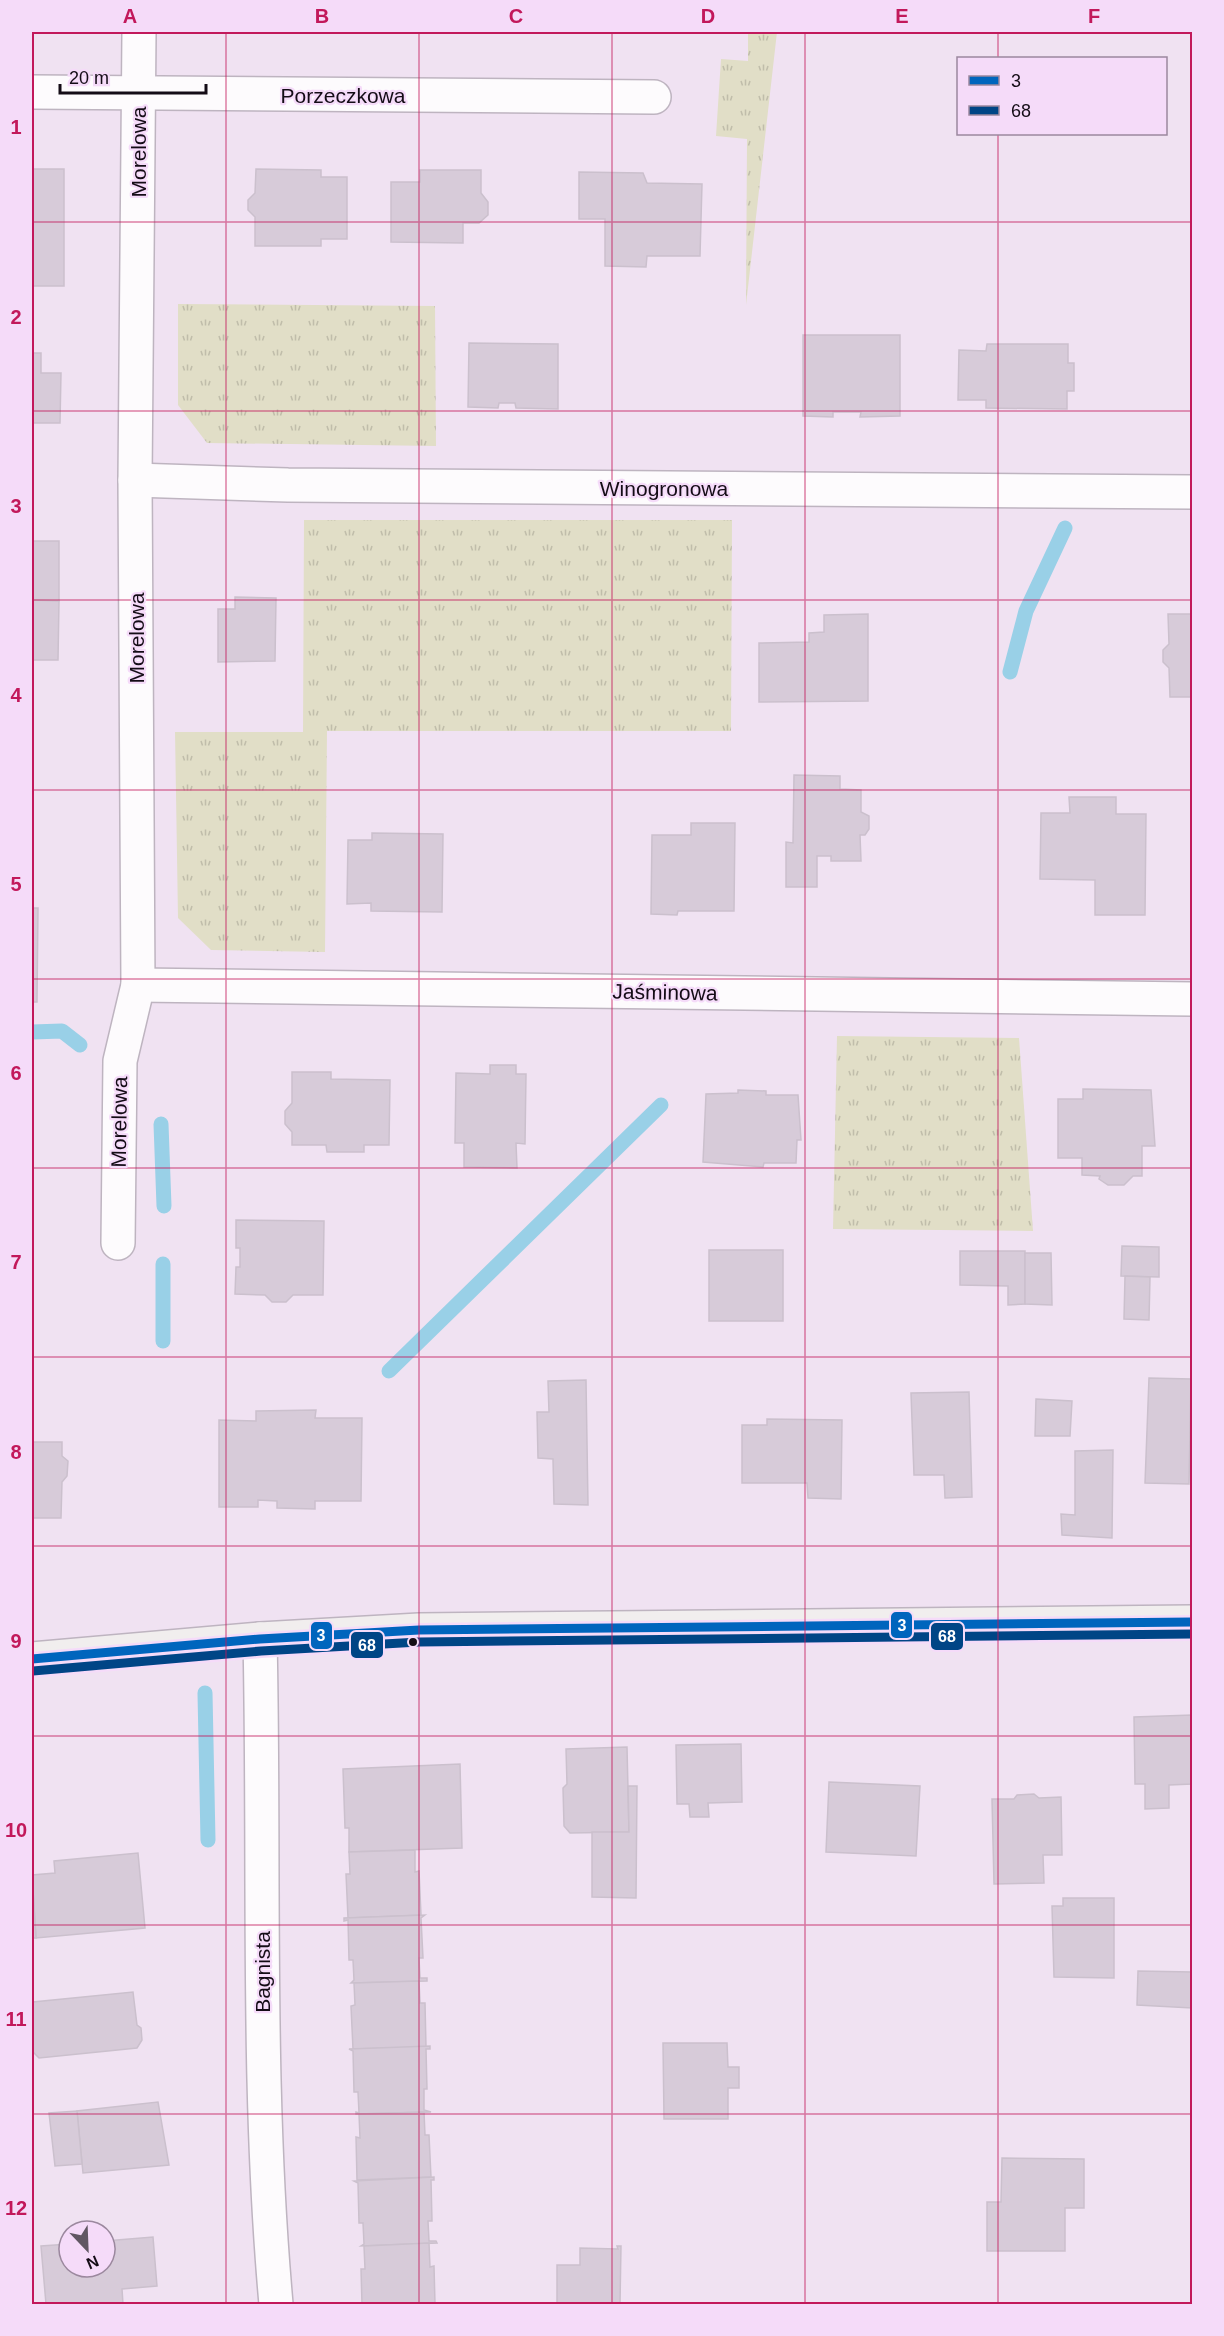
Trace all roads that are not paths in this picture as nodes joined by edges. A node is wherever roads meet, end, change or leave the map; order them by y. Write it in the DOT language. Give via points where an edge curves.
graph roads {
  1 [pos="140,32"];
  2 [pos="32,92"];
  3 [pos="138,93"];
  4 [pos="654,97"];
  5 [pos="135,480"];
  6 [pos="1192,492"];
  7 [pos="138,985"];
  8 [pos="1192,999"];
  9 [pos="118,1243"];
  10 [pos="1192,1622"];
  11 [pos="260,1639"];
  12 [pos="32,1659"];
  13 [pos="276,2304"];
  1 -- 3 [label="street, Morelowa"];
  2 -- 3 [label="street, Porzeczkowa"];
  3 -- 4 [label="street, Porzeczkowa"];
  3 -- 5 [label="street, Morelowa"];
  5 -- 6 [label="street, Winogronowa"];
  5 -- 7 [label="street, Morelowa"];
  7 -- 8 [label="street, Jaśminowa"];
  7 -- 9 [label="street, Morelowa" via="120,1061"];
  10 -- 11 [label="street" via="419,1630"];
  11 -- 12 [label="street"];
  11 -- 13 [label="street, Bagnista" via="262,2098"];
}
